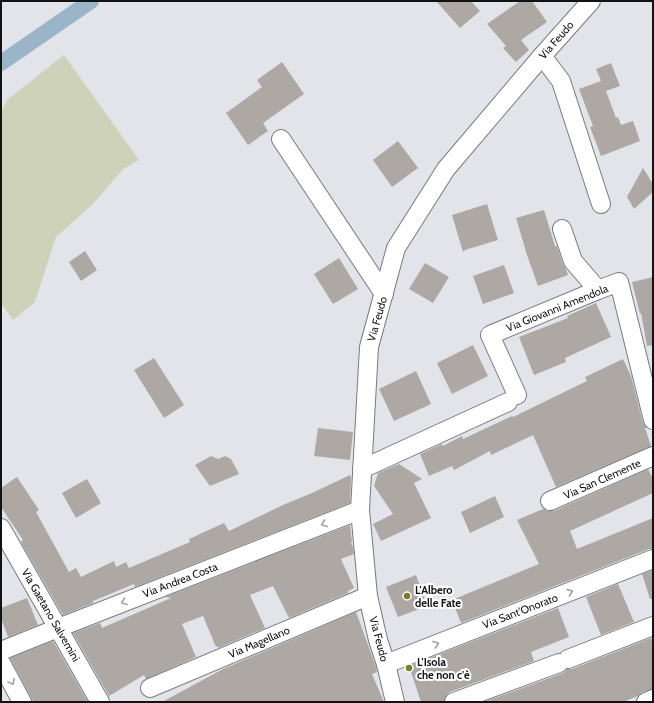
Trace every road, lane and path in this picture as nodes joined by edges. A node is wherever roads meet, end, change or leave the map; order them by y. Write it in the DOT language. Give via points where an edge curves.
graph roads {
  1 [pos="591,1"];
  2 [pos="542,56"];
  3 [pos="281,139"];
  4 [pos="601,204"];
  5 [pos="562,229"];
  6 [pos="598,290"];
  7 [pos="384,294"];
  8 [pos="653,416"];
  9 [pos="653,456"];
  10 [pos="362,468"];
  11 [pos="550,502"];
  12 [pos="360,510"];
  13 [pos="1,528"];
  14 [pos="653,559"];
  15 [pos="368,596"];
  16 [pos="653,626"];
  17 [pos="58,628"];
  18 [pos="1,651"];
  19 [pos="1,663"];
  20 [pos="386,664"];
  21 [pos="150,688"];
  22 [pos="653,699"];
  23 [pos="22,702"];
  24 [pos="100,702"];
  25 [pos="395,702"];
  26 [pos="454,702"];
  27 [pos="646,702"];
  1 -- 2 [label="street, Via Feudo"];
  2 -- 4 [label="street" via="561,81"];
  2 -- 7 [label="street, Via Feudo" via="446,169 396,248"];
  3 -- 7 [label="street"];
  5 -- 6 [label="street" via="573,262"];
  6 -- 8 [label="street, Via Giovanni Amendola" via="619,282"];
  6 -- 10 [label="street, Via Giovanni Amendola" via="490,335 513,398"];
  7 -- 10 [label="street, Via Feudo" via="369,347"];
  9 -- 11 [label="street, Via San Clemente"];
  10 -- 12 [label="street, Via Feudo"];
  12 -- 15 [label="street, Via Feudo"];
  12 -- 17 [label="street, Via Andrea Costa, one-way"];
  13 -- 17 [label="street, Via Gaetano Salvemini"];
  20 -- 14 [label="street, Via Sant'Onorato, one-way"];
  15 -- 20 [label="street, Via Feudo"];
  15 -- 21 [label="street, Via Magellano"];
  16 -- 26 [label="street"];
  17 -- 18 [label="street, Via Andrea Costa"];
  17 -- 24 [label="street, Via Gaetano Salvemini"];
  19 -- 23 [label="street, one-way"];
  20 -- 25 [label="street, Via Feudo"];
  22 -- 27 [label="street"];
}
